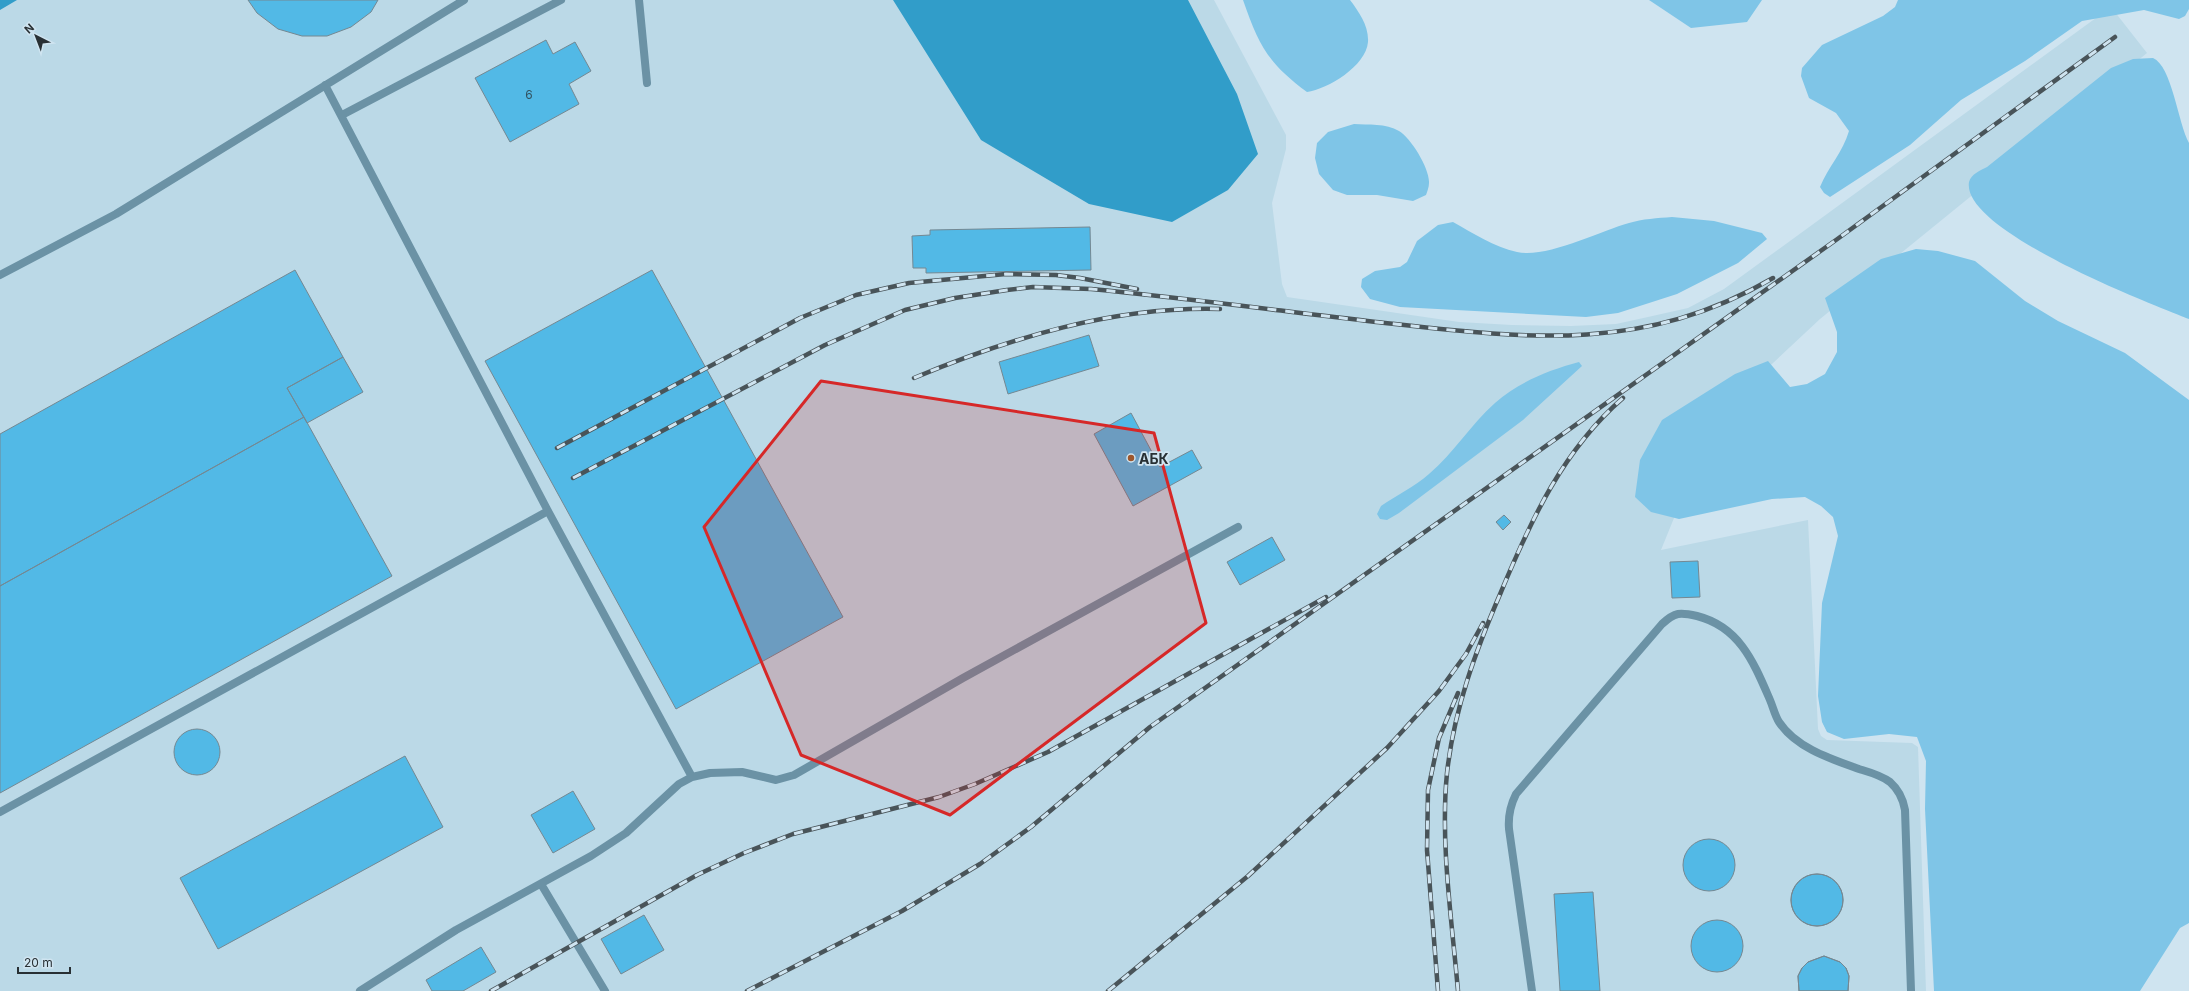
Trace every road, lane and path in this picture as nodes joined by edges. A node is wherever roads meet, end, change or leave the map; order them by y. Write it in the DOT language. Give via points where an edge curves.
graph roads {
  1 [pos="464,0"];
  2 [pos="561,0"];
  3 [pos="639,0"];
  4 [pos="647,83"];
  5 [pos="325,85"];
  6 [pos="342,115"];
  7 [pos="0,275"];
  8 [pos="548,512"];
  9 [pos="1238,527"];
  10 [pos="692,777"];
  11 [pos="0,812"];
  12 [pos="541,884"];
  13 [pos="360,991"];
  14 [pos="605,991"];
  15 [pos="1532,991"];
  16 [pos="1912,991"];
  1 -- 5 [label="lane"];
  2 -- 6 [label="lane"];
  3 -- 4 [label="lane"];
  5 -- 6 [label="lane"];
  5 -- 7 [label="lane" via="116,214"];
  6 -- 8 [label="lane"];
  8 -- 10 [label="lane"];
  8 -- 11 [label="lane"];
  9 -- 10 [label="lane" via="963,678 794,775 776,780 742,772 710,773"];
  10 -- 12 [label="lane" via="679,784 626,833"];
  12 -- 13 [label="lane" via="426,948"];
  12 -- 14 [label="lane"];
  15 -- 16 [label="lane" via="1509,829 1508,816 1511,806 1516,794 1662,624 1673,615 1685,613 1719,625 1747,651 1778,722 1793,738 1833,760 1877,775 1889,781 1898,790 1904,801 1905,810"];
}
